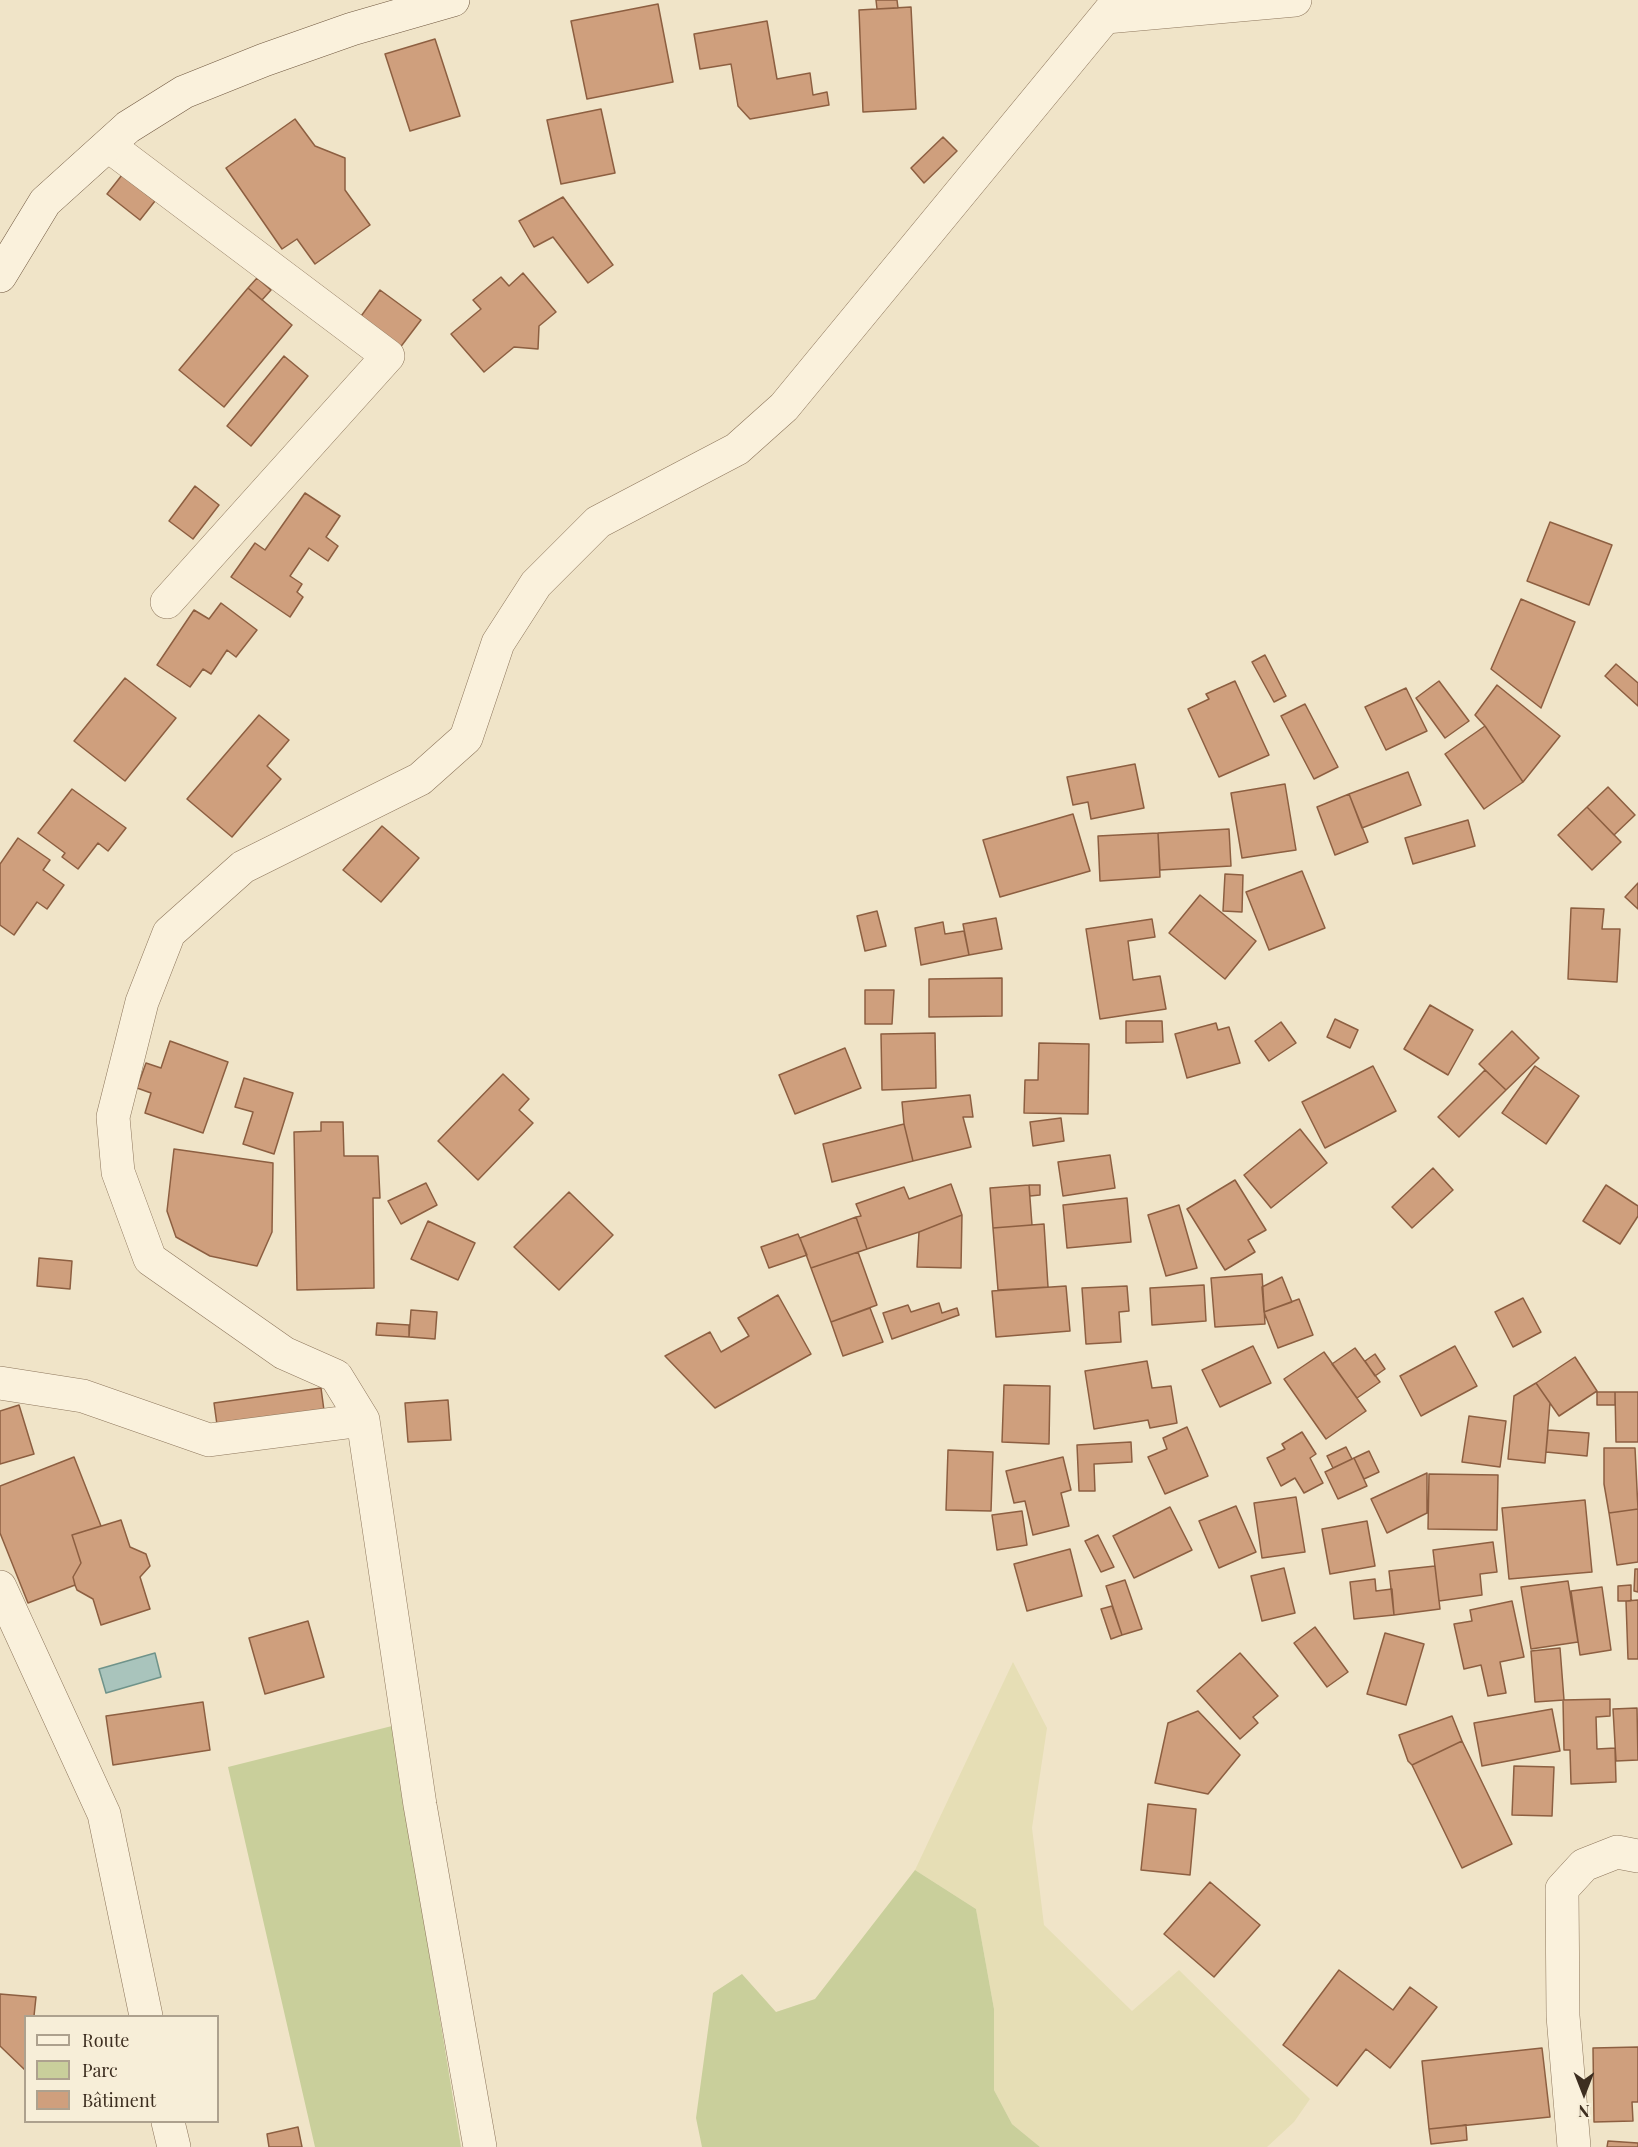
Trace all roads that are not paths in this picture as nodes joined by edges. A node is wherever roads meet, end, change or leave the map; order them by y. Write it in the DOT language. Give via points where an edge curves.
graph roads {
  1 [pos="453,0"];
  2 [pos="1295,0"];
  3 [pos="1112,8"];
  4 [pos="109,146"];
  5 [pos="0,276"];
  6 [pos="168,602"];
  7 [pos="0,1383"];
  8 [pos="363,1420"];
  9 [pos="0,1587"];
  10 [pos="1638,1856"];
  11 [pos="146,2015"];
  12 [pos="168,2123"];
  13 [pos="174,2147"];
  14 [pos="480,2147"];
  15 [pos="1574,2147"];
  1 -- 4 [label="street" via="352,29 184,92 128,127"];
  2 -- 3 [label="street"];
  3 -- 8 [label="street" via="784,407 737,449 598,522 536,584 498,643 466,738 420,779 243,867 169,933 142,1002 113,1117 118,1172 150,1259 284,1353 336,1376"];
  4 -- 5 [label="street" via="45,202"];
  4 -- 6 [label="street" via="388,356"];
  7 -- 8 [label="street" via="83,1396 209,1440"];
  8 -- 14 [label="street" via="420,1805"];
  9 -- 11 [label="street" via="104,1814"];
  10 -- 15 [label="street" via="1617,1852 1584,1865 1562,1889 1563,2016"];
  12 -- 13 [label="street"];
}
